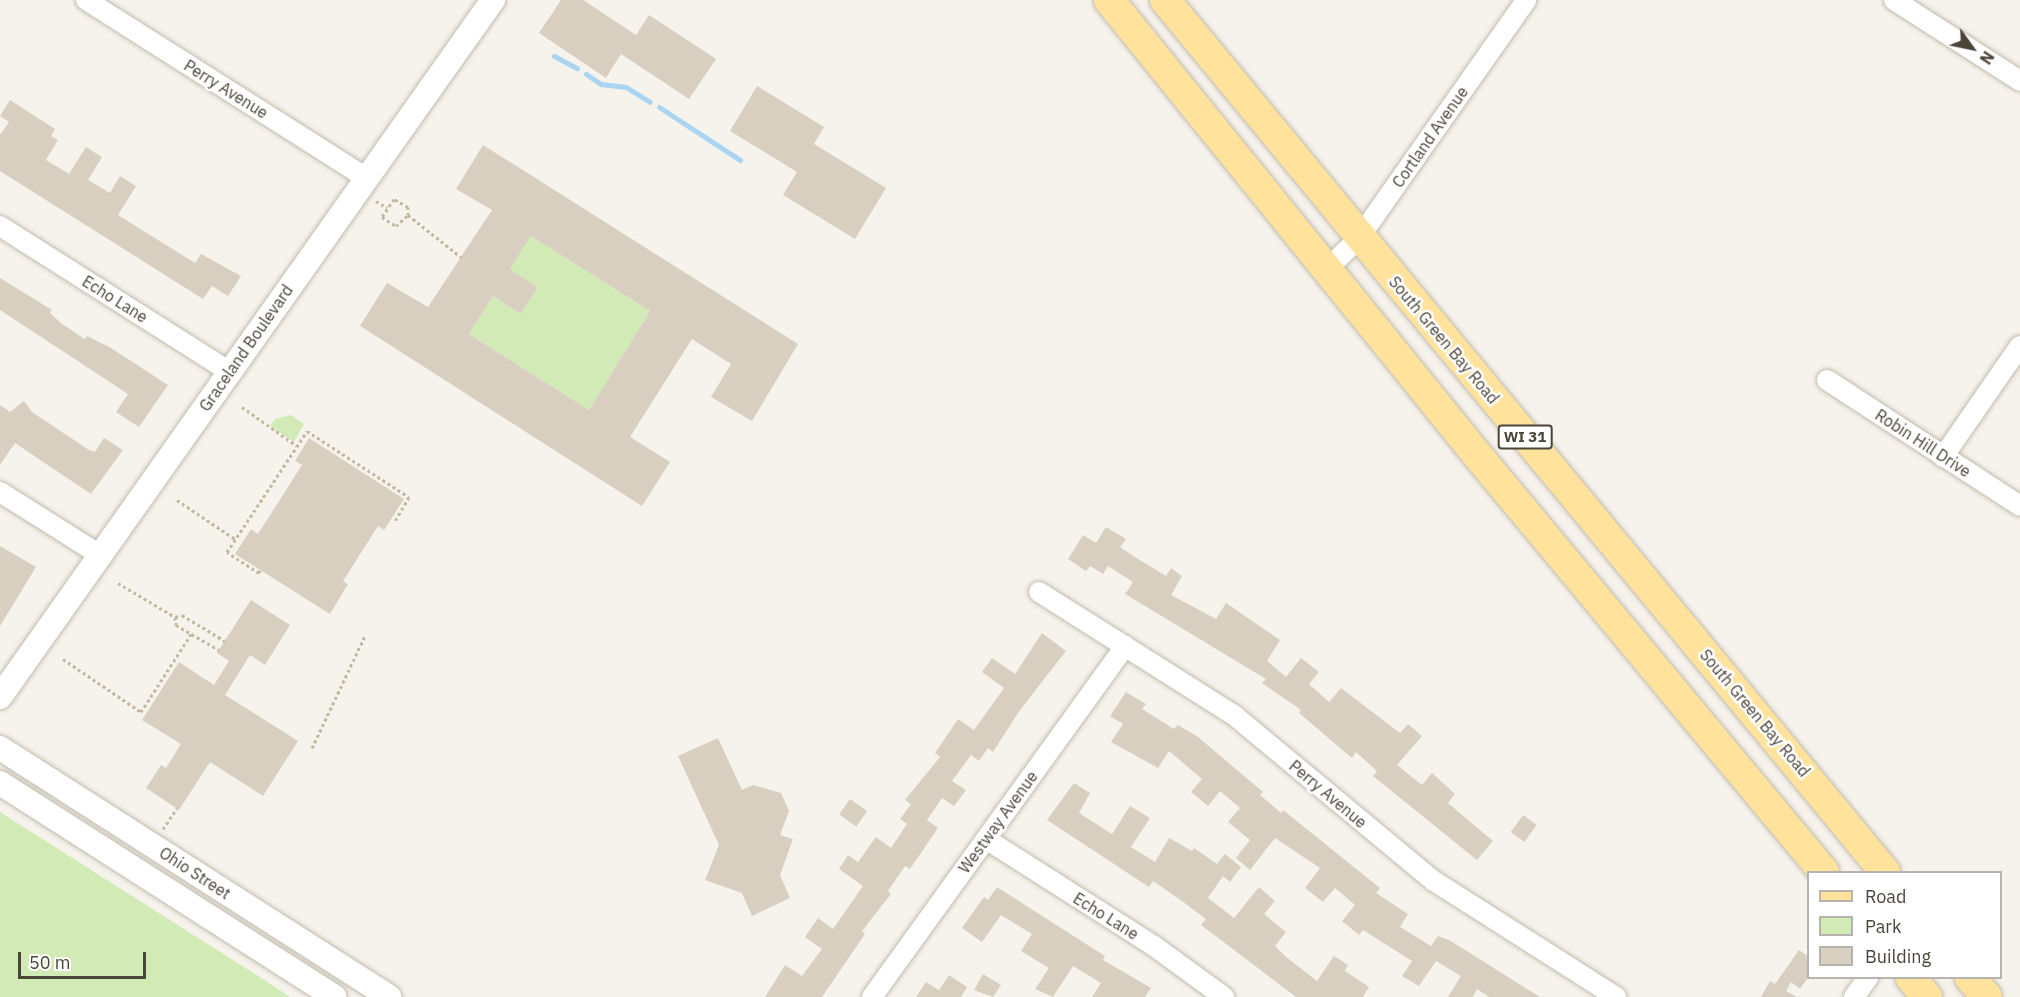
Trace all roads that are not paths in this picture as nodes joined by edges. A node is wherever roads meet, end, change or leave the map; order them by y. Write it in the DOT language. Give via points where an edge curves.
graph roads {
  1 [pos="86,0"];
  2 [pos="493,0"];
  3 [pos="1109,0"];
  4 [pos="1165,0"];
  5 [pos="1526,0"];
  6 [pos="1894,0"];
  7 [pos="2020,81"];
  8 [pos="366,178"];
  9 [pos="0,226"];
  10 [pos="1359,238"];
  11 [pos="1327,269"];
  12 [pos="2020,346"];
  13 [pos="230,372"];
  14 [pos="1827,380"];
  15 [pos="1943,457"];
  16 [pos="0,492"];
  17 [pos="2020,506"];
  18 [pos="100,555"];
  19 [pos="1040,592"];
  20 [pos="1125,646"];
  21 [pos="0,697"];
  22 [pos="0,748"];
  23 [pos="0,783"];
  24 [pos="986,839"];
  25 [pos="1822,871"];
  26 [pos="1883,871"];
  27 [pos="239,901"];
  28 [pos="223,926"];
  29 [pos="1867,979"];
  30 [pos="1912,979"];
  31 [pos="1971,979"];
  32 [pos="334,997"];
  33 [pos="389,997"];
  34 [pos="872,997"];
  35 [pos="1224,997"];
  36 [pos="1616,997"];
  37 [pos="1854,997"];
  38 [pos="1927,997"];
  39 [pos="1987,997"];
  1 -- 8 [label="street, Perry Avenue"];
  2 -- 8 [label="street, Graceland Boulevard"];
  3 -- 11 [label="main road, WI 31"];
  4 -- 10 [label="main road, South Green Bay Road / WI 31"];
  5 -- 10 [label="street, Cortland Avenue"];
  6 -- 7 [label="street"];
  8 -- 13 [label="street, Graceland Boulevard"];
  9 -- 13 [label="street, Echo Lane"];
  10 -- 11 [label="street, Cortland Avenue"];
  10 -- 26 [label="main road, South Green Bay Road / WI 31"];
  11 -- 25 [label="main road, WI 31"];
  12 -- 15 [label="street"];
  13 -- 18 [label="street, Graceland Boulevard"];
  14 -- 15 [label="street, Robin Hill Drive"];
  15 -- 17 [label="street, Robin Hill Drive"];
  16 -- 18 [label="street"];
  18 -- 21 [label="street, Graceland Boulevard"];
  19 -- 20 [label="street, Perry Avenue"];
  20 -- 24 [label="street, Westway Avenue"];
  20 -- 36 [label="street, Perry Avenue" via="1235,716 1434,881"];
  22 -- 27 [label="street, Ohio Street"];
  23 -- 28 [label="street, Ohio Street"];
  24 -- 34 [label="street, Westway Avenue"];
  24 -- 35 [label="street, Echo Lane" via="1154,946"];
  27 -- 28 [label="street"];
  27 -- 33 [label="street, Ohio Street"];
  28 -- 32 [label="street, Ohio Street"];
  29 -- 37 [label="street"];
  30 -- 38 [label="main road"];
  31 -- 39 [label="main road"];
}
